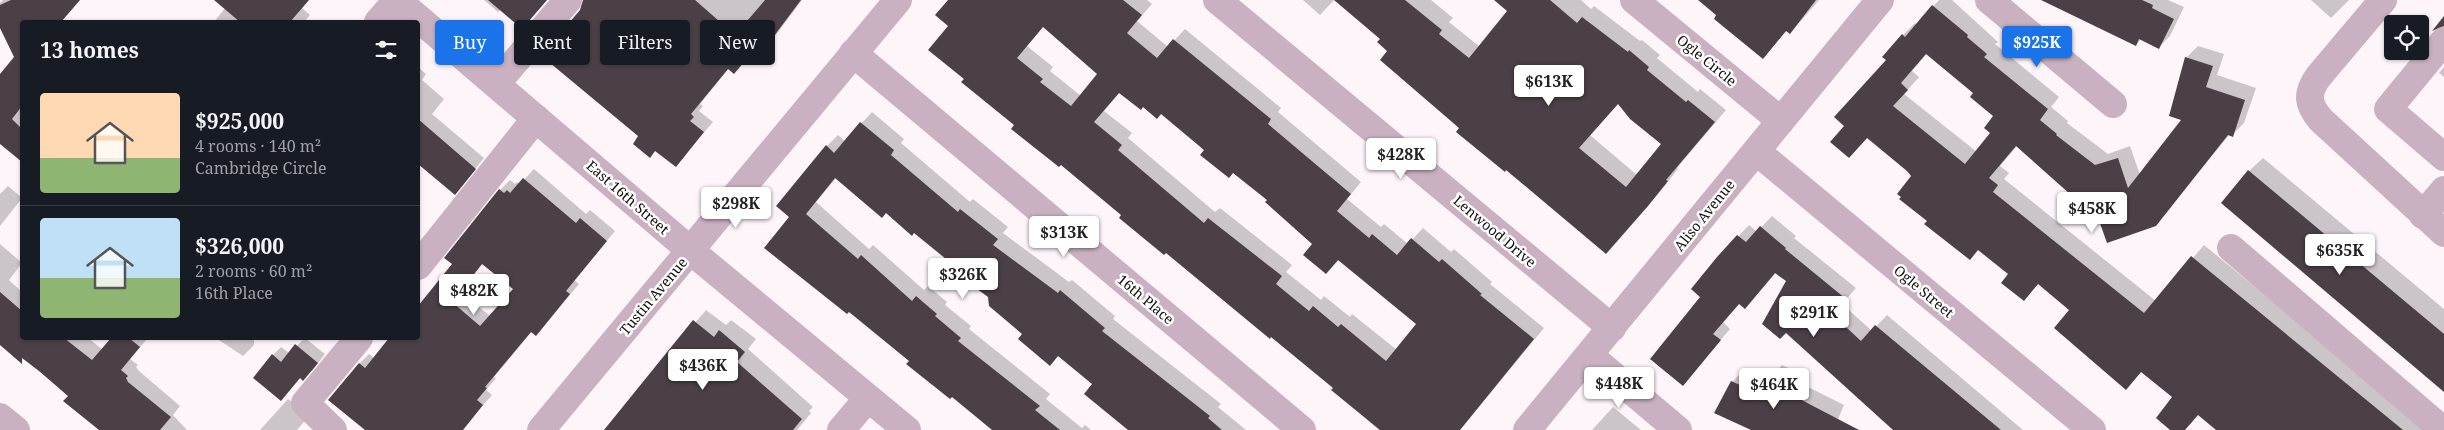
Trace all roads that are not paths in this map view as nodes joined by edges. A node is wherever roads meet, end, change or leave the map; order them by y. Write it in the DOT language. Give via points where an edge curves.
graph roads {
  1 [pos="397,0"];
  2 [pos="568,0"];
  3 [pos="898,0"];
  4 [pos="1217,0"];
  5 [pos="1634,0"];
  6 [pos="1880,0"];
  7 [pos="1989,0"];
  8 [pos="2383,0"];
  9 [pos="380,20"];
  10 [pos="2444,41"];
  11 [pos="853,53"];
  12 [pos="496,84"];
  13 [pos="2113,104"];
  14 [pos="536,118"];
  15 [pos="1781,121"];
  16 [pos="1756,151"];
  17 [pos="2444,157"];
  18 [pos="2444,190"];
  19 [pos="2423,215"];
  20 [pos="2444,234"];
  21 [pos="2231,248"];
  22 [pos="691,251"];
  23 [pos="420,263"];
  24 [pos="1612,328"];
  25 [pos="357,340"];
  26 [pos="1589,355"];
  27 [pos="868,398"];
  28 [pos="0,417"];
  29 [pos="16,430"];
  30 [pos="333,430"];
  31 [pos="541,430"];
  32 [pos="842,430"];
  33 [pos="906,430"];
  34 [pos="1302,430"];
  35 [pos="1527,430"];
  36 [pos="1678,430"];
  37 [pos="2092,430"];
  38 [pos="2443,430"];
  1 -- 9 [label="street"];
  1 -- 12 [label="street, East 16th Street"];
  2 -- 12 [label="street"];
  3 -- 11 [label="street, Tustin Avenue"];
  4 -- 24 [label="street, Lenwood Drive"];
  5 -- 15 [label="street, Ogle Circle"];
  6 -- 15 [label="street, Aliso Avenue"];
  7 -- 13 [label="street"];
  8 -- 19 [label="street" via="2311,87 2308,97 2321,120"];
  10 -- 17 [label="street" via="2388,109"];
  11 -- 22 [label="street, Tustin Avenue"];
  11 -- 34 [label="street, 16th Place"];
  12 -- 14 [label="street, East 16th Street"];
  14 -- 22 [label="street, East 16th Street"];
  14 -- 23 [label="street"];
  15 -- 16 [label="street, Aliso Avenue"];
  16 -- 24 [label="street, Aliso Avenue"];
  16 -- 37 [label="street, Ogle Street"];
  18 -- 19 [label="street"];
  19 -- 20 [label="street"];
  21 -- 38 [label="street"];
  22 -- 27 [label="street, East 16th Street"];
  22 -- 31 [label="street, Tustin Avenue"];
  24 -- 26 [label="street, Aliso Avenue"];
  25 -- 30 [label="street" via="305,403"];
  26 -- 35 [label="street, Aliso Avenue"];
  26 -- 36 [label="street"];
  27 -- 32 [label="street"];
  27 -- 33 [label="street, East 16th Street"];
  28 -- 29 [label="street"];
}
